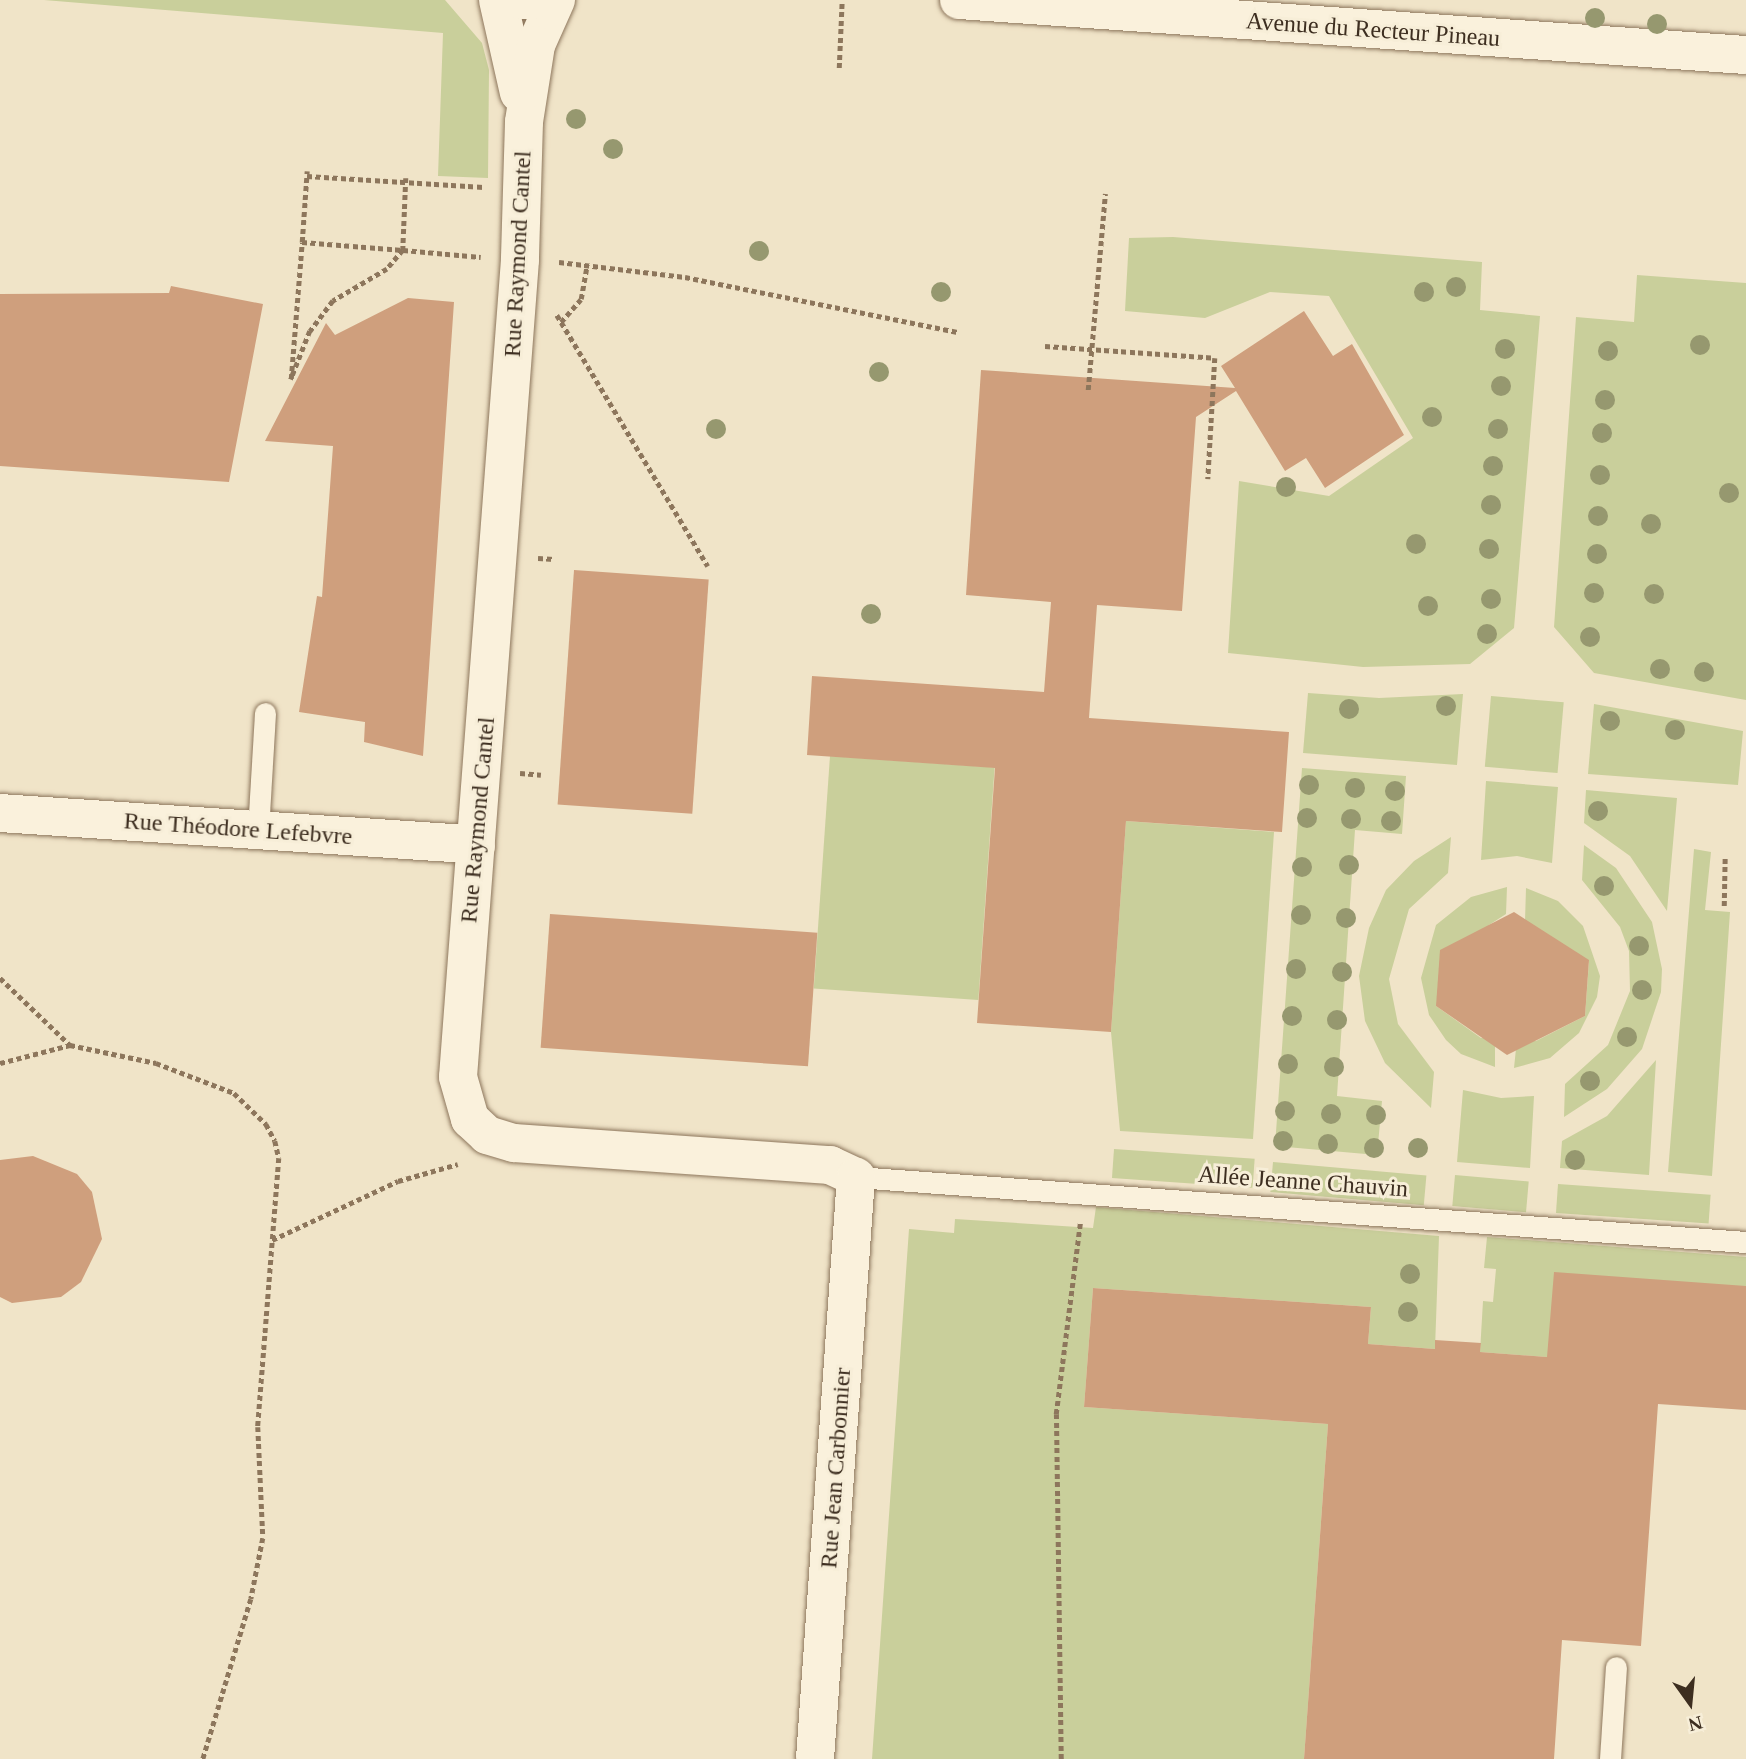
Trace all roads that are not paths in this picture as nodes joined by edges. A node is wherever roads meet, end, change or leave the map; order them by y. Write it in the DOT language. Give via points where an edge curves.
graph roads {
  1 [pos="498,0"];
  2 [pos="521,0"];
  3 [pos="534,0"];
  4 [pos="556,0"];
  5 [pos="959,0"];
  6 [pos="1746,55"];
  7 [pos="524,122"];
  8 [pos="265,713"];
  9 [pos="0,813"];
  10 [pos="258,831"];
  11 [pos="476,845"];
  12 [pos="856,1177"];
  13 [pos="1746,1242"];
  14 [pos="1616,1667"];
  15 [pos="816,1759"];
  16 [pos="1610,1759"];
  1 -- 7 [label="street, Rue Raymond Cantel"];
  2 -- 3 [label="street"];
  4 -- 7 [label="street, Rue Raymond Cantel" via="536,45"];
  5 -- 6 [label="street, Avenue du Recteur Pineau"];
  7 -- 11 [label="street, Rue Raymond Cantel" via="520,260"];
  8 -- 10 [label="lane"];
  9 -- 10 [label="street, Rue Théodore Lefebvre"];
  10 -- 11 [label="street, Rue Théodore Lefebvre"];
  11 -- 12 [label="street, Rue Raymond Cantel" via="458,1077 470,1119 487,1135 526,1144 830,1165"];
  12 -- 13 [label="lane, Allée Jeanne Chauvin"];
  12 -- 15 [label="street, Rue Jean Carbonnier"];
  14 -- 16 [label="lane"];
}
